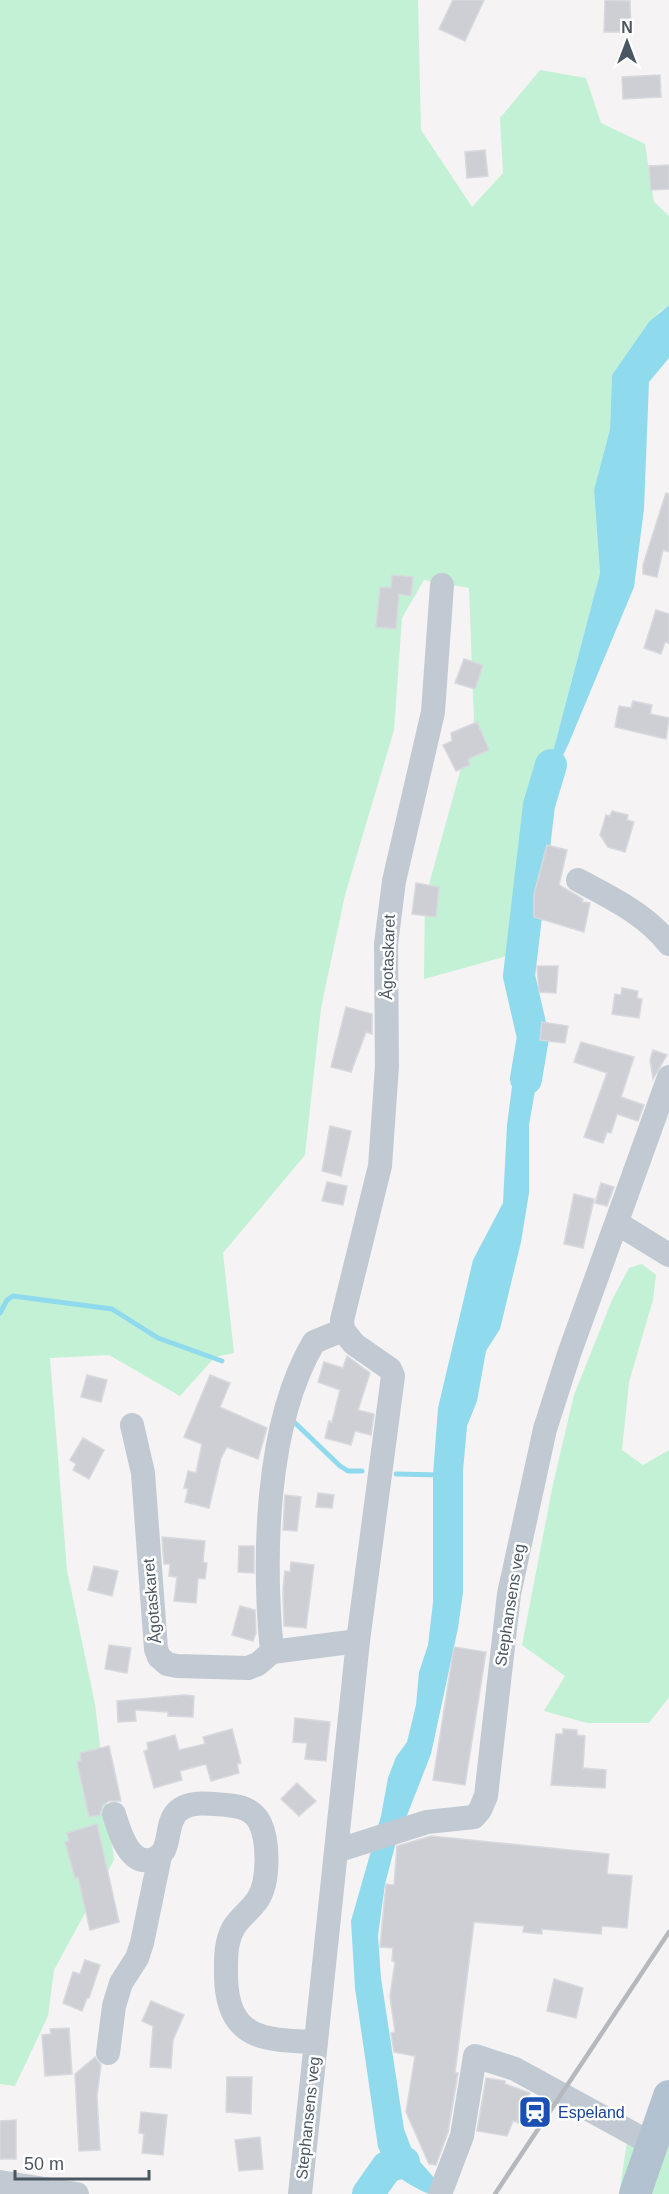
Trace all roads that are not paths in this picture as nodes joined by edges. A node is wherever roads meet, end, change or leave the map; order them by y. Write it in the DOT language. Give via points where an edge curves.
graph roads {
  1 [pos="442,585"];
  2 [pos="578,880"];
  3 [pos="669,944"];
  4 [pos="669,1077"];
  5 [pos="617,1223"];
  6 [pos="669,1256"];
  7 [pos="343,1329"];
  8 [pos="132,1425"];
  9 [pos="358,1641"];
  10 [pos="272,1652"];
  11 [pos="114,1814"];
  12 [pos="336,1851"];
  13 [pos="160,1856"];
  14 [pos="316,2042"];
  15 [pos="108,2053"];
  16 [pos="667,2109"];
  17 [pos="652,2144"];
  18 [pos="0,2182"];
  19 [pos="443,2186"];
  20 [pos="77,2194"];
  21 [pos="300,2194"];
  22 [pos="635,2194"];
  1 -- 7 [label="street, Ågotaskaret" via="433,712 394,881 386,944 387,1066 380,1166 343,1311"];
  2 -- 3 [label="street" via="623,904"];
  4 -- 5 [label="street, Stephansens veg"];
  5 -- 6 [label="street"];
  5 -- 12 [label="street, Stephansens veg" via="568,1354 545,1429 511,1583 486,1796 480,1810 474,1817 427,1822"];
  7 -- 9 [label="street" via="354,1344 390,1369 393,1376"];
  7 -- 10 [label="street" via="314,1342 286,1409 268,1533 267,1594"];
  8 -- 10 [label="street, Ågotaskaret" via="143,1473 152,1626 159,1657 177,1666 248,1668"];
  9 -- 10 [label="street, Ågotaskaret"];
  9 -- 12 [label="street"];
  11 -- 13 [label="street" via="136,1858 146,1861"];
  12 -- 14 [label="street, Stephansens veg"];
  13 -- 14 [label="street, Stephansens veg" via="171,1822 187,1805 233,1805 254,1814 265,1838 263,1886 259,1898 234,1927 227,1944 229,2007 247,2031 261,2038"];
  13 -- 15 [label="street, Stephansens veg" via="142,1943 114,2006"];
  14 -- 21 [label="street, Stephansens veg"];
  16 -- 17 [label="main road"];
  17 -- 19 [label="street" via="515,2069 475,2056 462,2136"];
  17 -- 22 [label="main road"];
  18 -- 20 [label="street"];
}
